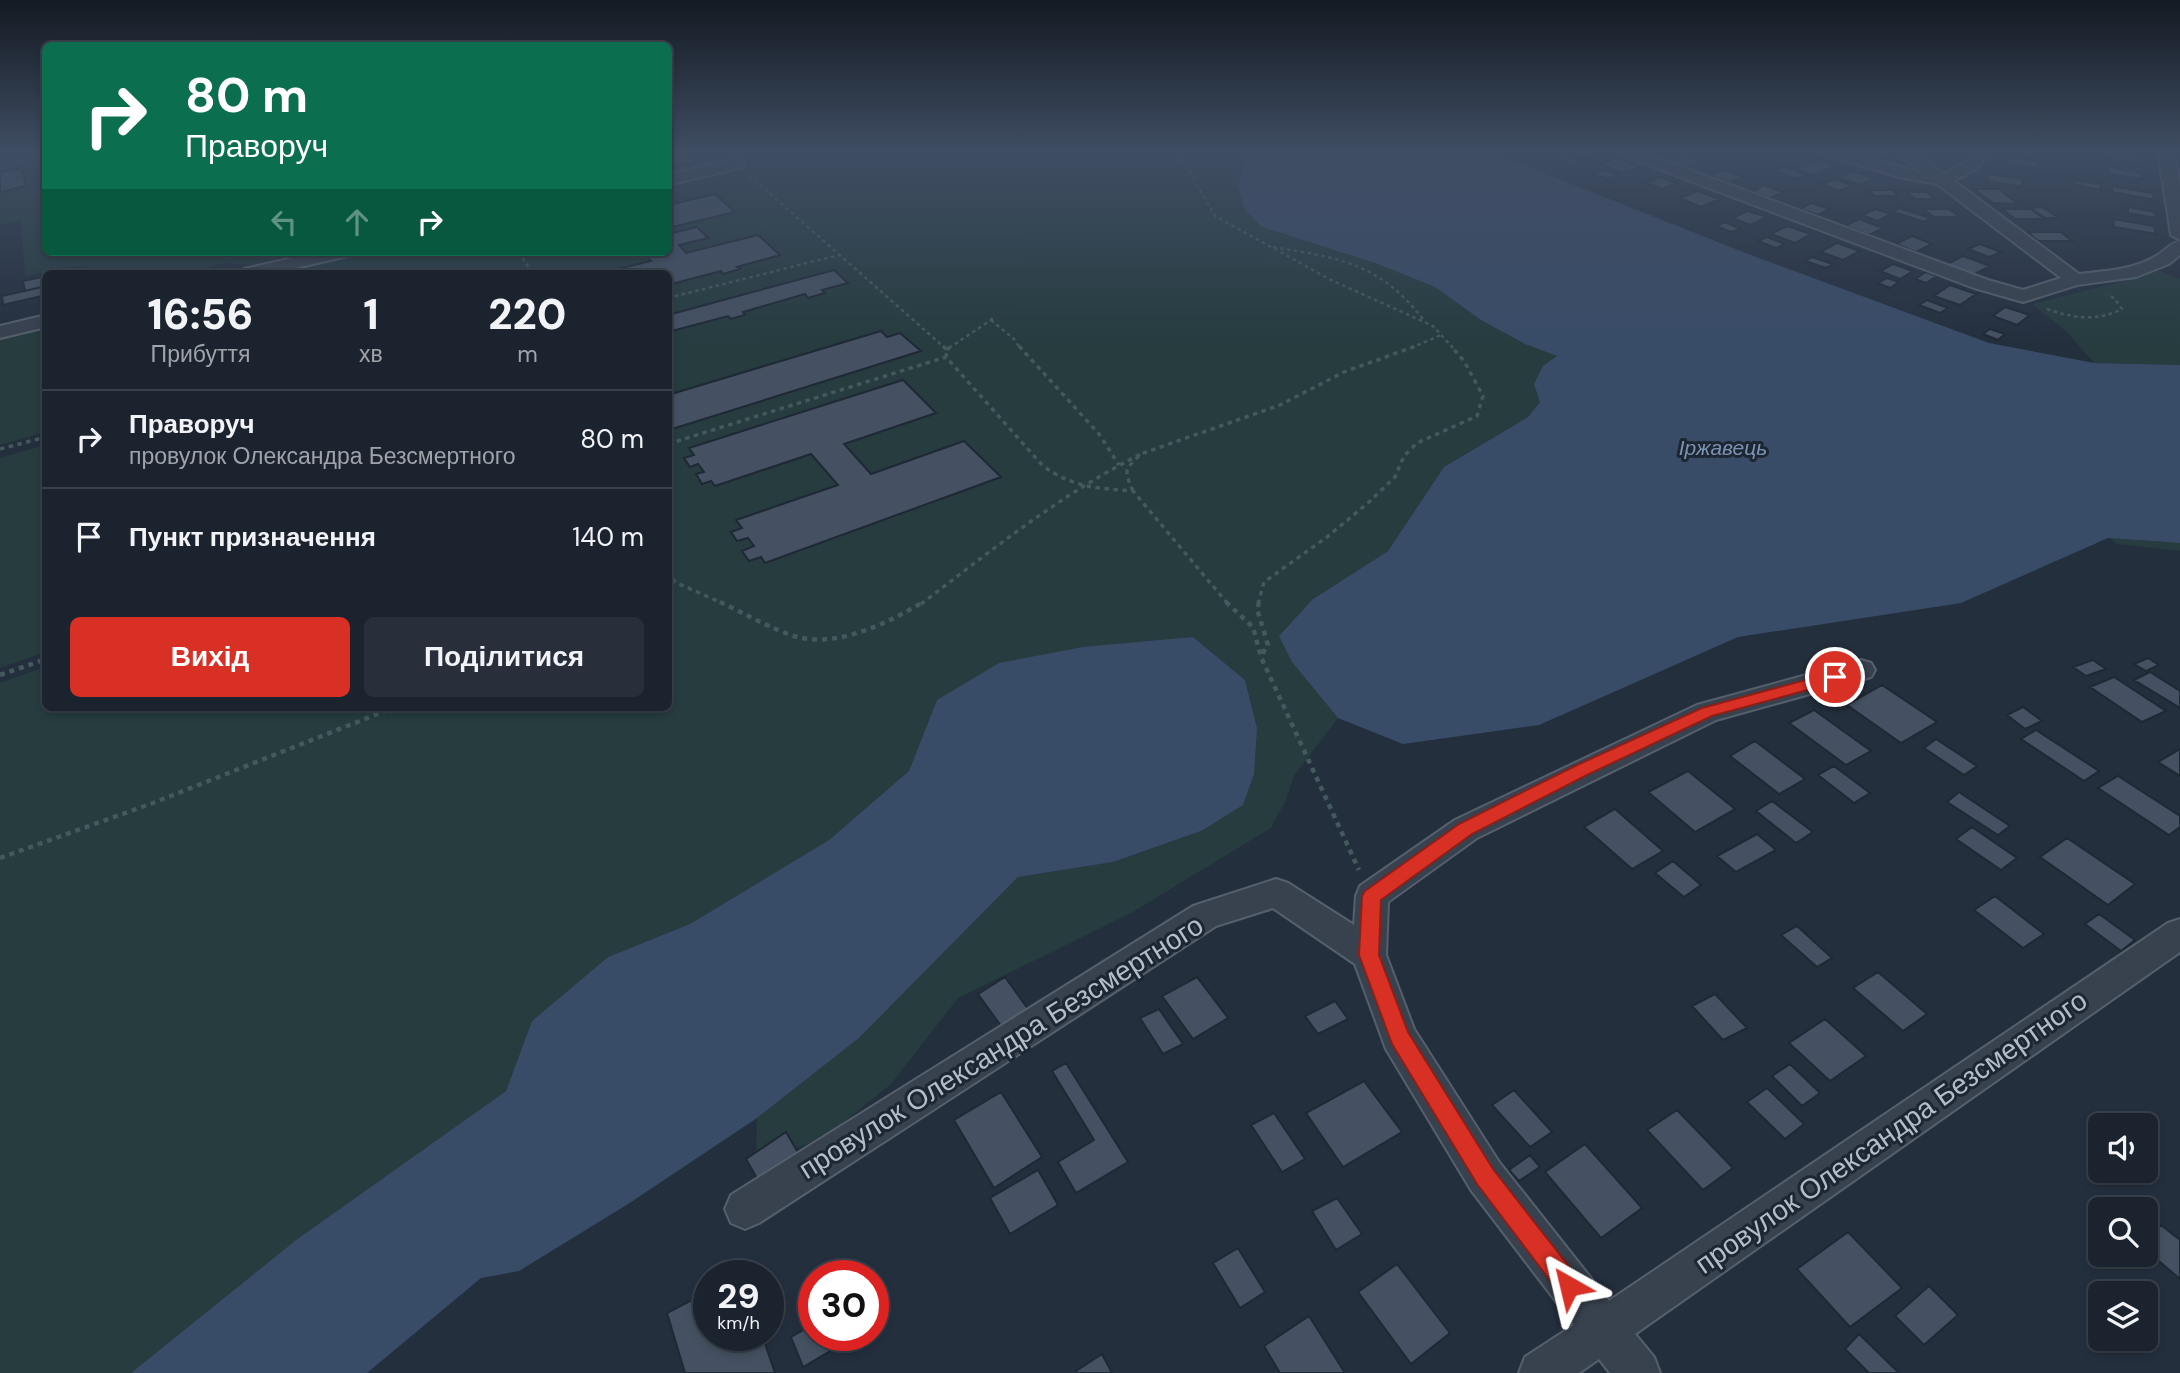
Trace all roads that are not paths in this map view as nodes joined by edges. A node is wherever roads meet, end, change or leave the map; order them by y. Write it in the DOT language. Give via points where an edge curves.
graph roads {
  1 [pos="1796,215"];
  2 [pos="1988,215"];
  3 [pos="2177,215"];
  4 [pos="2180,234"];
  5 [pos="2180,246"];
  6 [pos="324,256"];
  7 [pos="263,270"];
  8 [pos="2074,280"];
  9 [pos="42,322"];
  10 [pos="0,332"];
  11 [pos="1861,670"];
  12 [pos="2180,933"];
  13 [pos="1369,955"];
  14 [pos="745,1209"];
  15 [pos="1603,1330"];
  16 [pos="1541,1373"];
  17 [pos="1638,1373"];
  1 -- 8 [label="street" via="2024,296"];
  2 -- 8 [label="street"];
  3 -- 4 [label="street"];
  5 -- 8 [label="street" via="2162,260 2130,273"];
  6 -- 7 [label="street"];
  9 -- 10 [label="street"];
  11 -- 13 [label="street" via="1707,712 1466,829 1372,896"];
  12 -- 15 [label="street, провулок Олександра Безсмертного"];
  13 -- 14 [label="street, провулок Олександра Безсмертного" via="1276,893 1205,916"];
  13 -- 15 [label="street" via="1399,1037 1485,1177"];
  15 -- 16 [label="street, провулок Олександра Безсмертного"];
  15 -- 17 [label="street"];
}
